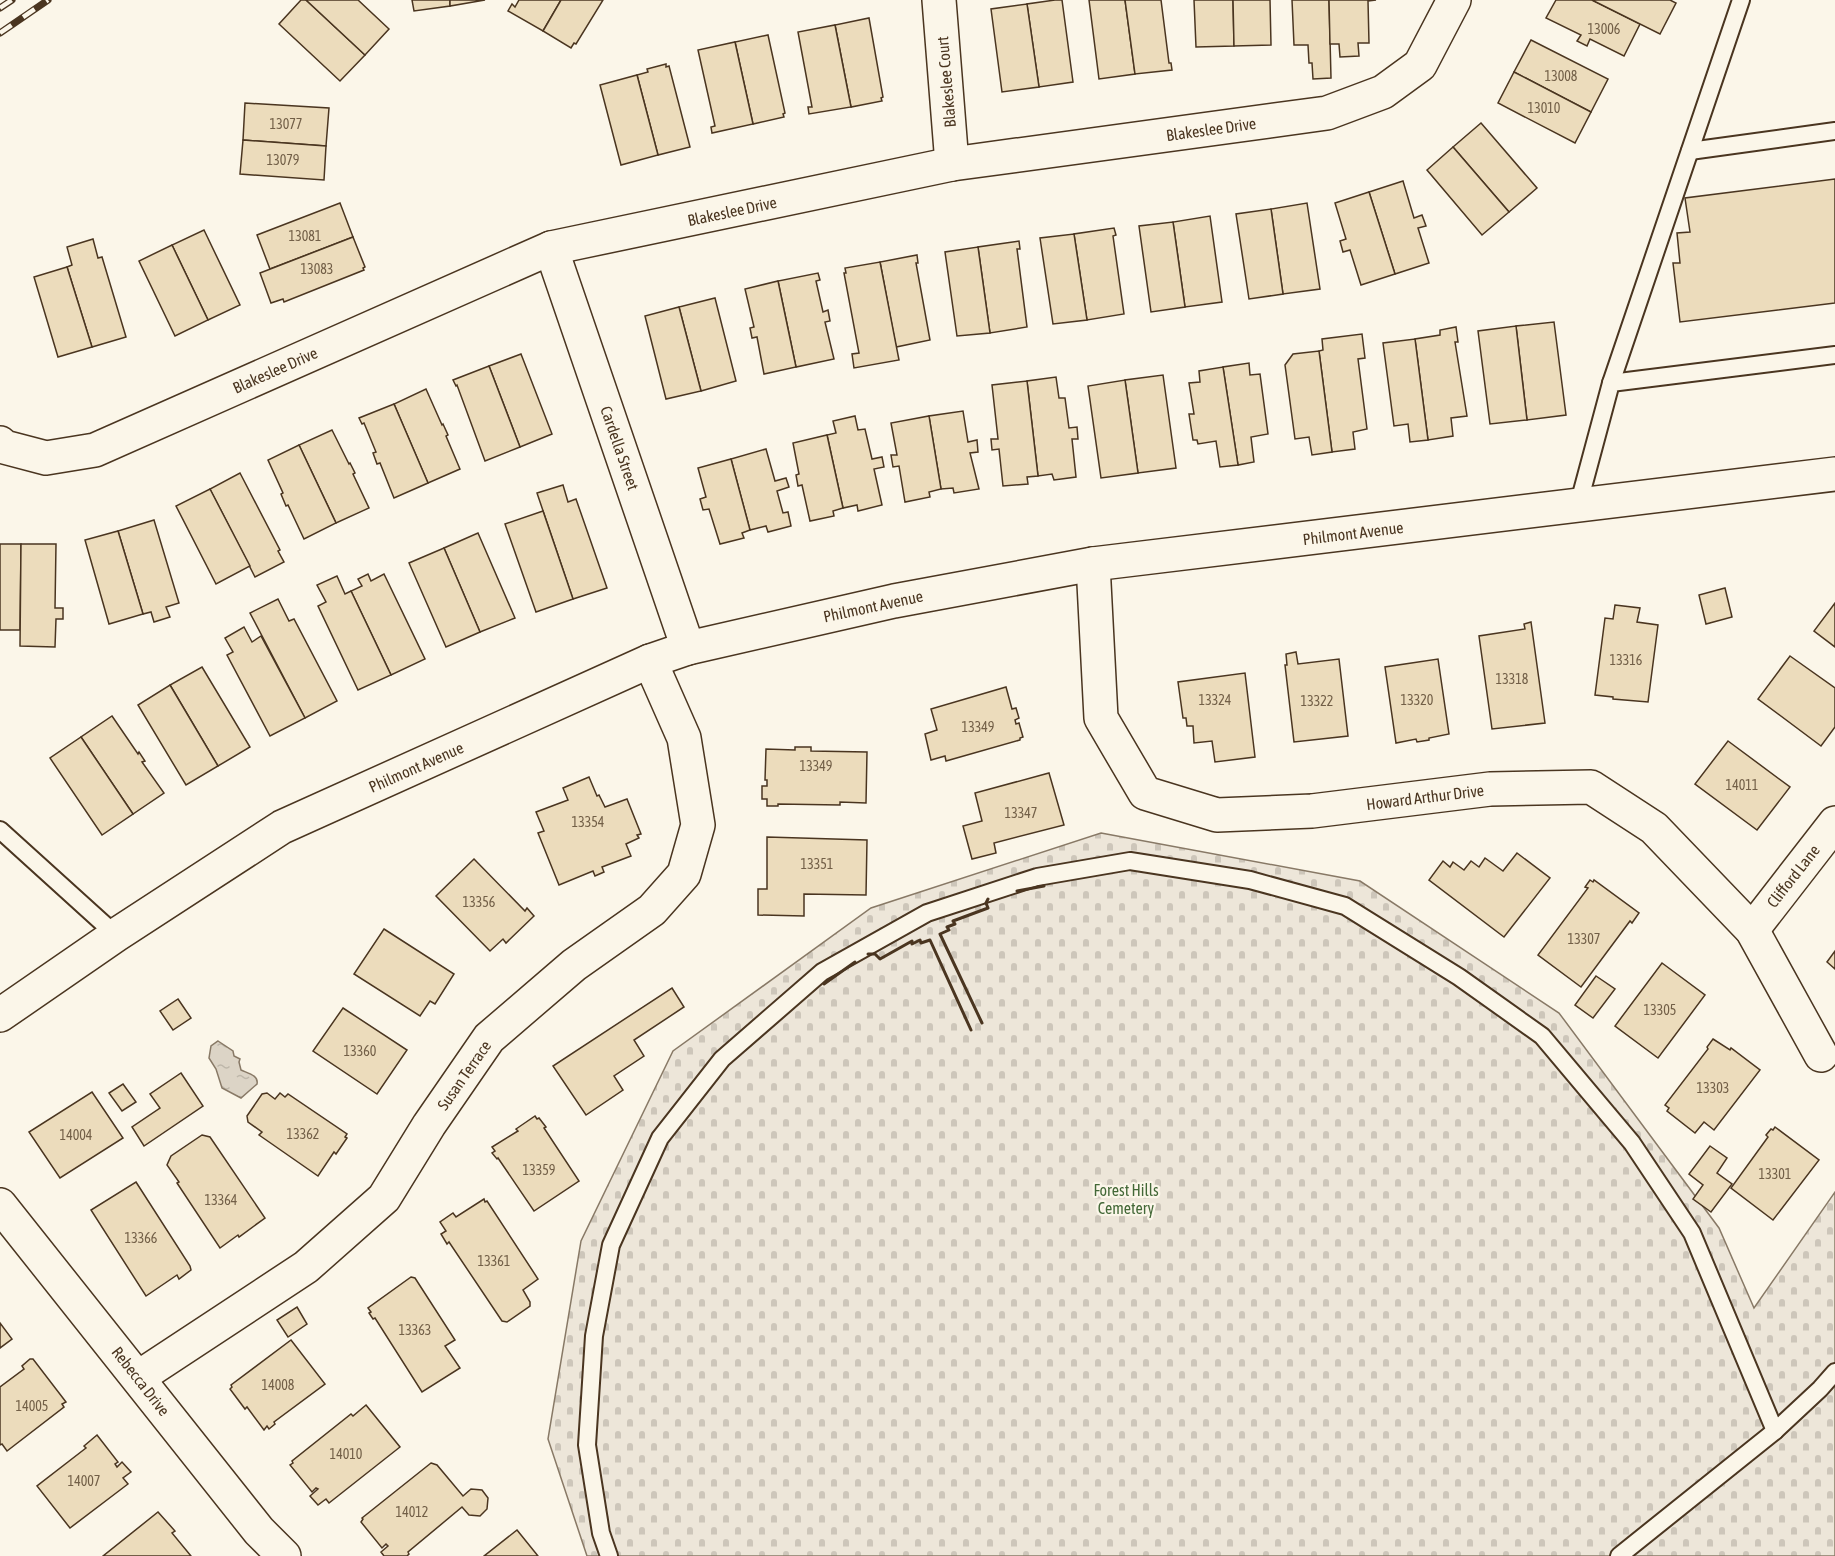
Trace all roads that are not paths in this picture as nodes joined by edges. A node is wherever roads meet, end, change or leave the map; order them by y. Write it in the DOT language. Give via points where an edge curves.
graph roads {
  1 [pos="939,0"];
  2 [pos="1454,0"];
  3 [pos="1741,0"];
  4 [pos="1835,131"];
  5 [pos="1690,151"];
  6 [pos="952,165"];
  7 [pos="551,248"];
  8 [pos="1835,355"];
  9 [pos="1611,383"];
  10 [pos="0,443"];
  11 [pos="1835,474"];
  12 [pos="1578,506"];
  13 [pos="1093,564"];
  14 [pos="688,648"];
  15 [pos="650,661"];
  16 [pos="1835,823"];
  17 [pos="0,830"];
  18 [pos="1752,930"];
  19 [pos="116,936"];
  20 [pos="0,1015"];
  21 [pos="1821,1055"];
  22 [pos="0,1205"];
  23 [pos="1835,1372"];
  24 [pos="139,1377"];
  25 [pos="1775,1431"];
  26 [pos="284,1556"];
  27 [pos="609,1556"];
  28 [pos="1619,1556"];
  1 -- 6 [label="street, Blakeslee Court"];
  2 -- 6 [label="street, Blakeslee Drive" via="1420,64 1383,92 1327,112"];
  3 -- 5 [label="lane"];
  4 -- 5 [label="lane"];
  5 -- 9 [label="lane"];
  6 -- 7 [label="street, Blakeslee Drive"];
  7 -- 10 [label="street, Blakeslee Drive" via="95,450 46,458"];
  7 -- 14 [label="street, Cardella Street"];
  8 -- 9 [label="lane"];
  9 -- 12 [label="lane"];
  11 -- 12 [label="street, Philmont Avenue"];
  12 -- 13 [label="street, Philmont Avenue"];
  13 -- 14 [label="street, Philmont Avenue" via="894,601"];
  13 -- 18 [label="street, Howard Arthur Drive" via="1101,718 1145,793 1217,815 1312,812 1490,789 1591,787 1654,828"];
  14 -- 15 [label="street, Philmont Avenue"];
  15 -- 19 [label="street, Philmont Avenue" via="282,827"];
  15 -- 24 [label="street, Susan Terrace" via="684,738 692,782 698,825 684,874 652,910 574,965 489,1038 384,1198 306,1267"];
  16 -- 18 [label="street, Clifford Lane"];
  17 -- 19 [label="lane"];
  18 -- 21 [label="street, Howard Arthur Drive"];
  19 -- 20 [label="street, Philmont Avenue"];
  22 -- 24 [label="street, Rebecca Drive"];
  23 -- 25 [label="lane"];
  24 -- 26 [label="street, Rebecca Drive" via="259,1531"];
  25 -- 27 [label="lane" via="1692,1233 1632,1143 1542,1036 1459,977 1345,906 1250,880 1130,861 1037,877 927,913 822,972 722,1059 660,1137 611,1245 594,1336 587,1445 601,1533"];
  25 -- 28 [label="lane"];
}
